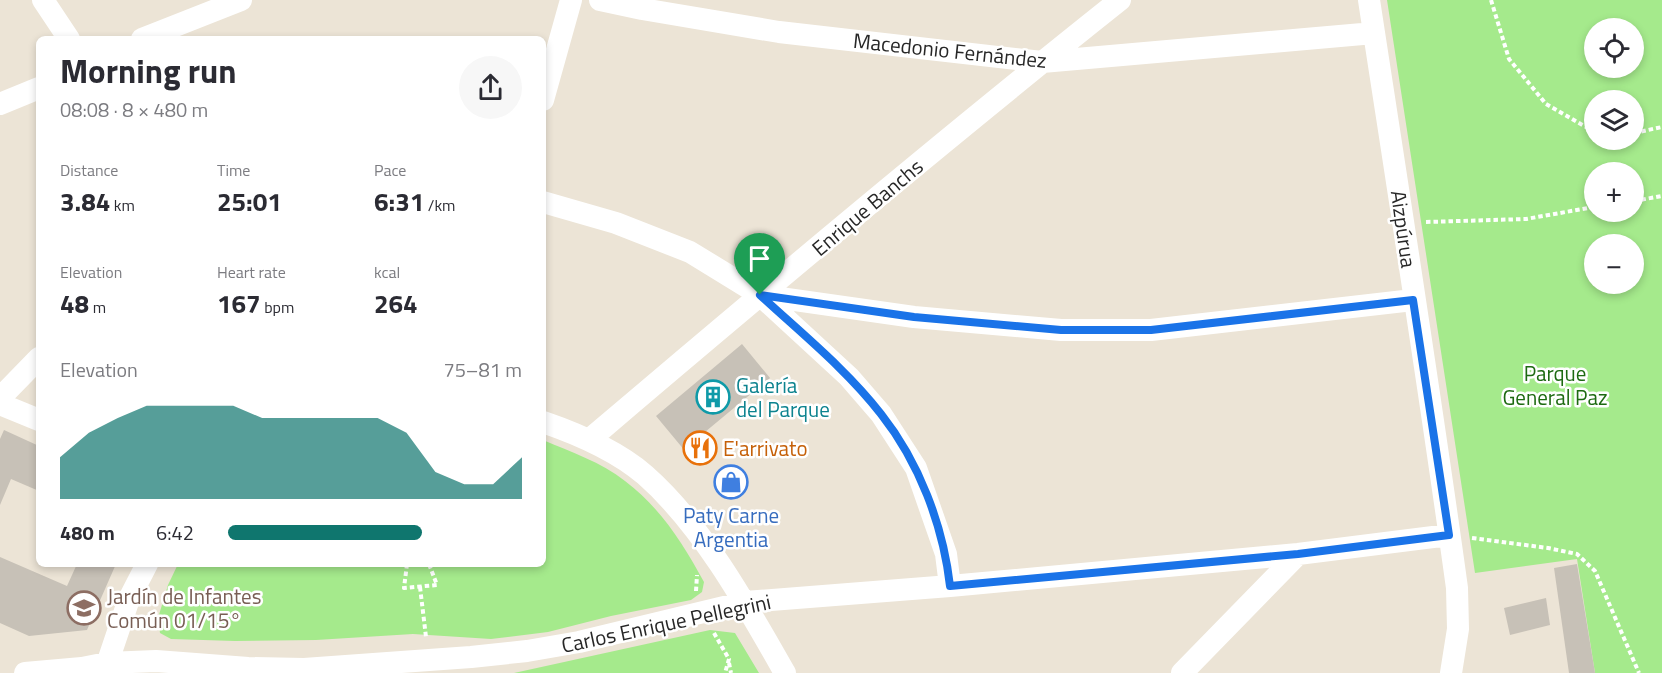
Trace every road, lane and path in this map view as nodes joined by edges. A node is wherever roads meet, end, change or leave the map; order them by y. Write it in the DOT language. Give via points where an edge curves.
graph roads {
  1 [pos="43,0"];
  2 [pos="241,0"];
  3 [pos="571,0"];
  4 [pos="600,0"];
  5 [pos="1120,0"];
  6 [pos="1369,0"];
  7 [pos="1491,0"];
  8 [pos="1374,33"];
  9 [pos="67,36"];
  10 [pos="150,36"];
  11 [pos="1042,62"];
  12 [pos="36,89"];
  13 [pos="546,89"];
  14 [pos="0,104"];
  15 [pos="1584,126"];
  16 [pos="1662,127"];
  17 [pos="1644,131"];
  18 [pos="1662,196"];
  19 [pos="1644,199"];
  20 [pos="546,203"];
  21 [pos="1584,209"];
  22 [pos="1404,222"];
  23 [pos="760,295"];
  24 [pos="1413,300"];
  25 [pos="36,361"];
  26 [pos="0,398"];
  27 [pos="0,404"];
  28 [pos="36,419"];
  29 [pos="546,423"];
  30 [pos="589,440"];
  31 [pos="1449,535"];
  32 [pos="1298,554"];
  33 [pos="692,566"];
  34 [pos="145,567"];
  35 [pos="407,567"];
  36 [pos="430,567"];
  37 [pos="950,586"];
  38 [pos="420,587"];
  39 [pos="745,602"];
  40 [pos="703,612"];
  41 [pos="729,659"];
  42 [pos="429,661"];
  43 [pos="106,668"];
  44 [pos="25,673"];
  45 [pos="725,673"];
  46 [pos="731,673"];
  47 [pos="785,673"];
  48 [pos="1182,673"];
  49 [pos="1451,673"];
  50 [pos="1639,673"];
  1 -- 9 [label="street"];
  2 -- 10 [label="street"];
  3 -- 13 [label="street"];
  4 -- 11 [label="street, Macedonio Fernández" via="779,32"];
  5 -- 11 [label="street, Enrique Banchs"];
  6 -- 8 [label="street, Aizpúrua"];
  7 -- 15 [label="path" via="1509,59 1546,104"];
  8 -- 11 [label="street, Macedonio Fernández"];
  8 -- 22 [label="street, Aizpúrua"];
  11 -- 23 [label="street, Enrique Banchs"];
  12 -- 14 [label="street"];
  16 -- 17 [label="path"];
  18 -- 19 [label="path"];
  20 -- 23 [label="street" via="616,223 690,252"];
  21 -- 22 [label="path" via="1526,219"];
  22 -- 24 [label="street, Aizpúrua"];
  23 -- 24 [label="street" via="914,317 1061,330 1151,330"];
  23 -- 30 [label="street, Enrique Banchs"];
  23 -- 37 [label="street" via="849,378 881,414 916,468 946,554"];
  24 -- 31 [label="street, Aizpúrua"];
  25 -- 26 [label="street"];
  27 -- 28 [label="street"];
  29 -- 30 [label="street"];
  30 -- 39 [label="street" via="637,469 671,500"];
  31 -- 32 [label="street, Carlos Enrique Pellegrini"];
  31 -- 49 [label="street, Aizpúrua" via="1458,629"];
  31 -- 50 [label="path" via="1577,554 1595,571"];
  32 -- 37 [label="street, Carlos Enrique Pellegrini"];
  32 -- 48 [label="street"];
  33 -- 40 [label="path" via="698,576 695,593"];
  34 -- 43 [label="street" via="129,599"];
  35 -- 38 [label="path" via="404,588"];
  36 -- 38 [label="path" via="437,585"];
  37 -- 39 [label="street, Carlos Enrique Pellegrini"];
  38 -- 42 [label="path"];
  39 -- 40 [label="street, Carlos Enrique Pellegrini"];
  39 -- 47 [label="street"];
  40 -- 41 [label="path"];
  40 -- 42 [label="street, Carlos Enrique Pellegrini" via="579,642"];
  41 -- 45 [label="path"];
  41 -- 46 [label="path"];
  42 -- 43 [label="street, Carlos Enrique Pellegrini" via="304,669 156,661"];
  43 -- 44 [label="street, Carlos Enrique Pellegrini"];
}
